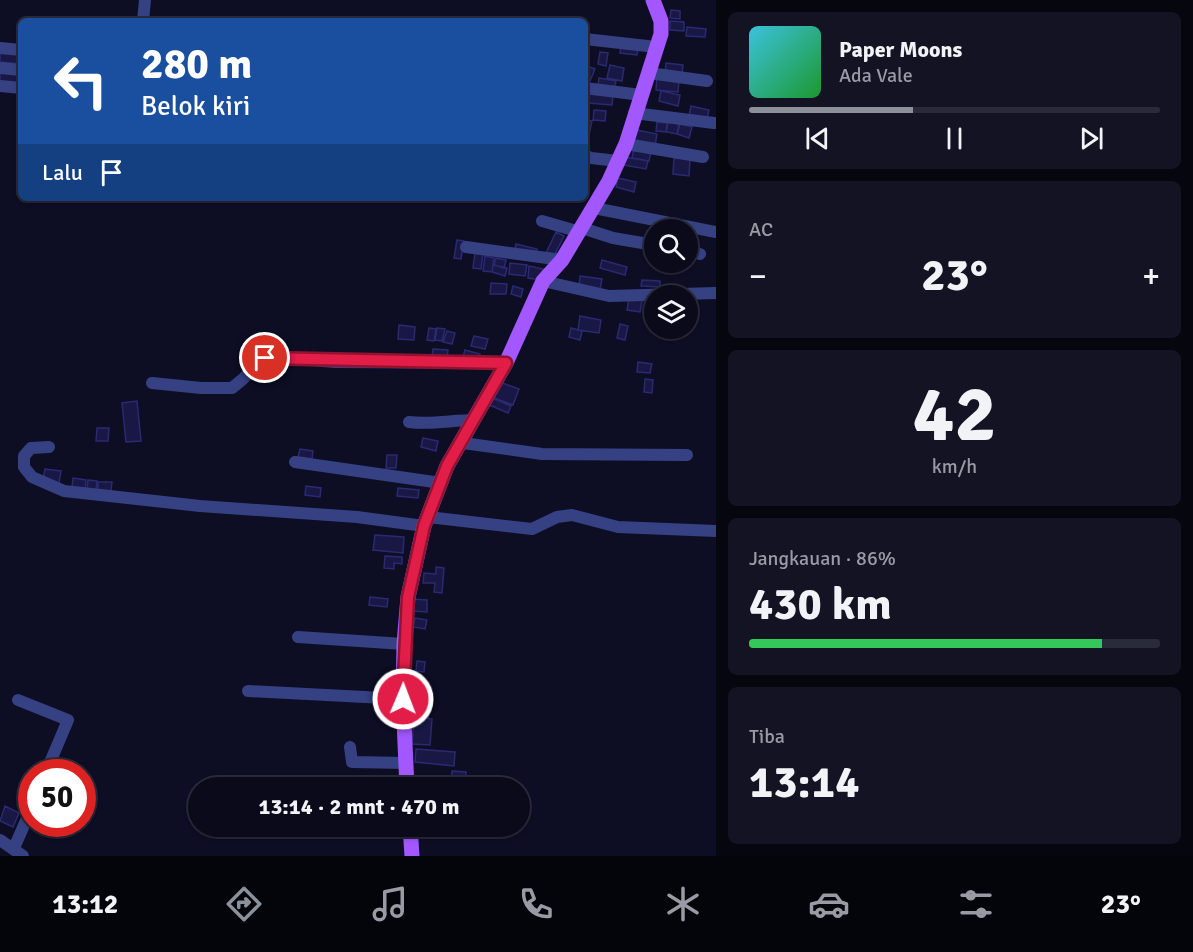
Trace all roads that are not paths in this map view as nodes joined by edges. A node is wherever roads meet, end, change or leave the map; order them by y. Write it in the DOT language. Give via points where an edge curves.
graph roads {
  1 [pos="145,0"];
  2 [pos="652,0"];
  3 [pos="143,18"];
  4 [pos="588,39"];
  5 [pos="656,47"];
  6 [pos="0,48"];
  7 [pos="18,50"];
  8 [pos="0,68"];
  9 [pos="18,70"];
  10 [pos="649,73"];
  11 [pos="707,81"];
  12 [pos="0,86"];
  13 [pos="18,88"];
  14 [pos="588,88"];
  15 [pos="641,95"];
  16 [pos="634,113"];
  17 [pos="714,123"];
  18 [pos="626,144"];
  19 [pos="588,156"];
  20 [pos="703,157"];
  21 [pos="618,161"];
  22 [pos="594,208"];
  23 [pos="542,221"];
  24 [pos="581,230"];
  25 [pos="716,232"];
  26 [pos="644,243"];
  27 [pos="466,247"];
  28 [pos="562,260"];
  29 [pos="543,281"];
  30 [pos="716,293"];
  31 [pos="506,363"];
  32 [pos="152,383"];
  33 [pos="475,420"];
  34 [pos="409,422"];
  35 [pos="463,443"];
  36 [pos="49,447"];
  37 [pos="687,455"];
  38 [pos="295,462"];
  39 [pos="441,483"];
  40 [pos="426,521"];
  41 [pos="716,531"];
  42 [pos="298,637"];
  43 [pos="404,644"];
  44 [pos="248,691"];
  45 [pos="403,699"];
  46 [pos="18,700"];
  47 [pos="350,747"];
  48 [pos="52,759"];
  49 [pos="406,763"];
  50 [pos="407,777"];
  51 [pos="23,837"];
  52 [pos="411,837"];
  53 [pos="0,840"];
  54 [pos="19,852"];
  55 [pos="412,856"];
  1 -- 3 [label="street"];
  2 -- 5 [label="main road" via="662,27"];
  4 -- 5 [label="street"];
  5 -- 10 [label="main road"];
  6 -- 7 [label="street"];
  8 -- 9 [label="street"];
  10 -- 11 [label="street"];
  10 -- 15 [label="main road"];
  12 -- 13 [label="street"];
  14 -- 15 [label="street"];
  15 -- 16 [label="main road"];
  16 -- 17 [label="street"];
  16 -- 18 [label="main road"];
  18 -- 20 [label="street"];
  18 -- 21 [label="main road"];
  19 -- 21 [label="street"];
  21 -- 22 [label="main road"];
  22 -- 24 [label="main road"];
  22 -- 25 [label="street"];
  23 -- 24 [label="street"];
  24 -- 26 [label="street"];
  24 -- 28 [label="main road"];
  27 -- 28 [label="street"];
  28 -- 29 [label="main road"];
  29 -- 30 [label="street" via="609,296"];
  29 -- 31 [label="main road"];
  31 -- 32 [label="street" via="335,362 276,357 259,361 232,388"];
  31 -- 33 [label="main road"];
  33 -- 34 [label="street"];
  33 -- 35 [label="main road"];
  35 -- 37 [label="street" via="542,454"];
  35 -- 39 [label="main road"];
  36 -- 40 [label="street" via="32,448 24,456 24,467 32,477 64,492 200,507"];
  38 -- 39 [label="street"];
  39 -- 40 [label="main road"];
  40 -- 41 [label="street" via="532,528 572,515 618,527"];
  40 -- 43 [label="main road" via="409,588"];
  42 -- 43 [label="street"];
  43 -- 45 [label="main road"];
  44 -- 45 [label="street"];
  45 -- 49 [label="main road"];
  46 -- 48 [label="street" via="68,720"];
  47 -- 49 [label="street" via="352,762"];
  49 -- 50 [label="main road"];
  51 -- 54 [label="street"];
  52 -- 55 [label="main road"];
  53 -- 54 [label="street"];
}
